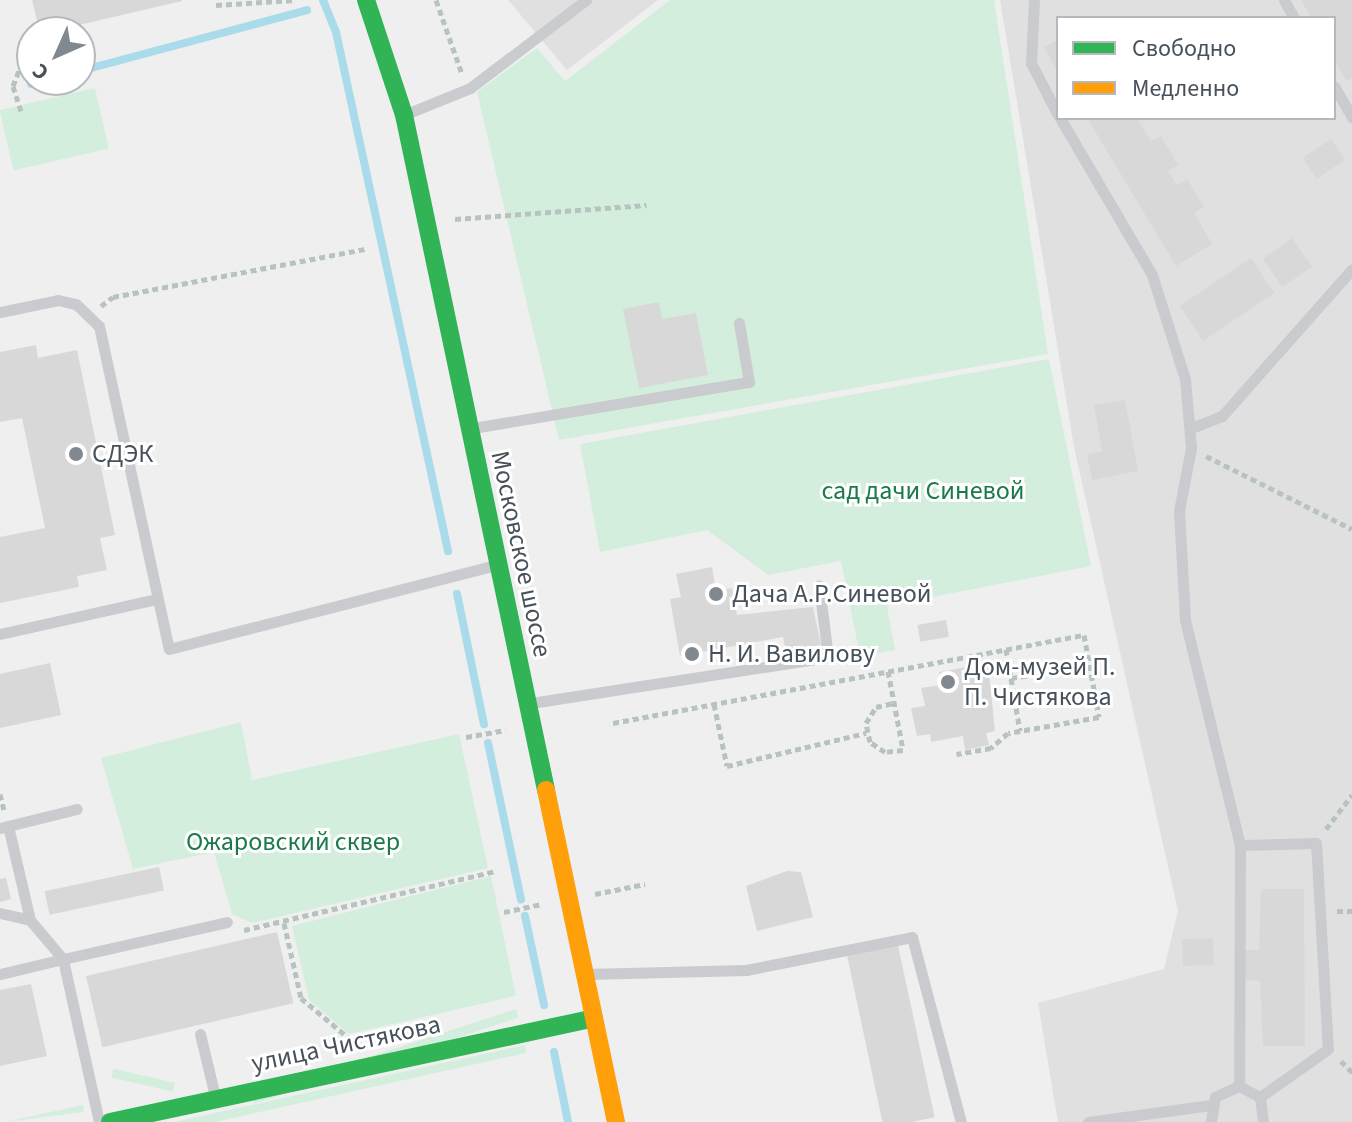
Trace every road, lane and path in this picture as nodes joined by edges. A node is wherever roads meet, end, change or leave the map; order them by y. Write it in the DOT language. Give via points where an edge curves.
graph roads {
  1 [pos="295,0"];
  2 [pos="366,0"];
  3 [pos="436,0"];
  4 [pos="586,0"];
  5 [pos="1034,0"];
  6 [pos="216,5"];
  7 [pos="470,88"];
  8 [pos="1336,89"];
  9 [pos="16,96"];
  10 [pos="21,111"];
  11 [pos="1056,111"];
  12 [pos="404,115"];
  13 [pos="1352,117"];
  14 [pos="1061,120"];
  15 [pos="646,205"];
  16 [pos="426,222"];
  17 [pos="365,249"];
  18 [pos="1352,269"];
  19 [pos="113,297"];
  20 [pos="0,312"];
  21 [pos="739,323"];
  22 [pos="1191,428"];
  23 [pos="469,429"];
  24 [pos="1191,448"];
  25 [pos="1352,529"];
  26 [pos="497,565"];
  27 [pos="819,586"];
  28 [pos="157,599"];
  29 [pos="0,634"];
  30 [pos="1006,649"];
  31 [pos="1089,666"];
  32 [pos="888,671"];
  33 [pos="1011,678"];
  34 [pos="894,703"];
  35 [pos="526,704"];
  36 [pos="714,704"];
  37 [pos="613,723"];
  38 [pos="1020,731"];
  39 [pos="866,733"];
  40 [pos="957,754"];
  41 [pos="1352,795"];
  42 [pos="77,809"];
  43 [pos="4,827"];
  44 [pos="1316,843"];
  45 [pos="1240,845"];
  46 [pos="495,871"];
  47 [pos="645,884"];
  48 [pos="585,896"];
  49 [pos="550,903"];
  50 [pos="504,912"];
  51 [pos="0,913"];
  52 [pos="30,920"];
  53 [pos="227,922"];
  54 [pos="283,922"];
  55 [pos="63,959"];
  56 [pos="0,974"];
  57 [pos="585,974"];
  58 [pos="594,1018"];
  59 [pos="200,1034"];
  60 [pos="351,1040"];
  61 [pos="1239,1086"];
  62 [pos="1260,1097"];
  63 [pos="216,1099"];
  64 [pos="1211,1105"];
  65 [pos="1117,1120"];
  66 [pos="99,1122"];
  67 [pos="110,1122"];
  68 [pos="616,1122"];
  69 [pos="961,1122"];
  70 [pos="1088,1122"];
  71 [pos="1211,1122"];
  72 [pos="1263,1122"];
  1 -- 6 [label="path"];
  2 -- 12 [label="main road, Московское шоссе"];
  3 -- 7 [label="path"];
  4 -- 7 [label="lane"];
  5 -- 11 [label="lane" via="1031,63"];
  7 -- 12 [label="lane"];
  8 -- 13 [label="lane"];
  9 -- 10 [label="path"];
  12 -- 16 [label="main road, Московское шоссе"];
  14 -- 22 [label="lane" via="1152,275 1171,322"];
  15 -- 16 [label="path"];
  16 -- 23 [label="main road, Московское шоссе"];
  17 -- 19 [label="path"];
  18 -- 22 [label="lane" via="1222,416"];
  20 -- 28 [label="lane" via="58,300 76,304 99,326"];
  21 -- 23 [label="lane" via="749,382"];
  22 -- 24 [label="lane"];
  23 -- 26 [label="main road, Московское шоссе"];
  24 -- 25 [label="path"];
  24 -- 45 [label="lane" via="1179,511 1185,620"];
  26 -- 28 [label="lane" via="169,649"];
  26 -- 35 [label="main road, Московское шоссе"];
  27 -- 35 [label="lane" via="828,657"];
  28 -- 29 [label="lane"];
  30 -- 31 [label="path" via="1084,635"];
  30 -- 32 [label="path"];
  30 -- 33 [label="path"];
  31 -- 33 [label="path"];
  31 -- 38 [label="path" via="1099,717"];
  32 -- 34 [label="path"];
  32 -- 36 [label="path"];
  33 -- 38 [label="path"];
  34 -- 39 [label="path" via="869,714"];
  34 -- 39 [label="path" via="903,750 885,752"];
  35 -- 57 [label="main road, Московское шоссе"];
  36 -- 37 [label="path"];
  36 -- 39 [label="path" via="727,766"];
  38 -- 40 [label="path" via="991,748"];
  41 -- 44 [label="path"];
  42 -- 43 [label="lane"];
  43 -- 52 [label="lane"];
  44 -- 45 [label="lane"];
  44 -- 62 [label="lane" via="1328,1049"];
  45 -- 61 [label="lane"];
  46 -- 54 [label="path"];
  47 -- 48 [label="path"];
  49 -- 50 [label="path"];
  51 -- 52 [label="lane"];
  52 -- 55 [label="lane"];
  53 -- 54 [label="path" via="246,932"];
  53 -- 55 [label="lane"];
  54 -- 60 [label="path" via="301,998"];
  55 -- 56 [label="lane"];
  55 -- 66 [label="lane"];
  57 -- 58 [label="main road, Московское шоссе"];
  57 -- 69 [label="lane" via="746,970 912,937"];
  58 -- 63 [label="main road, улица Чистякова"];
  58 -- 68 [label="main road, Московское шоссе"];
  59 -- 63 [label="lane"];
  61 -- 62 [label="lane"];
  61 -- 64 [label="lane" via="1221,1091"];
  62 -- 72 [label="lane"];
  63 -- 67 [label="main road, улица Чистякова"];
  64 -- 65 [label="lane"];
  64 -- 71 [label="lane"];
  65 -- 70 [label="lane"];
}
